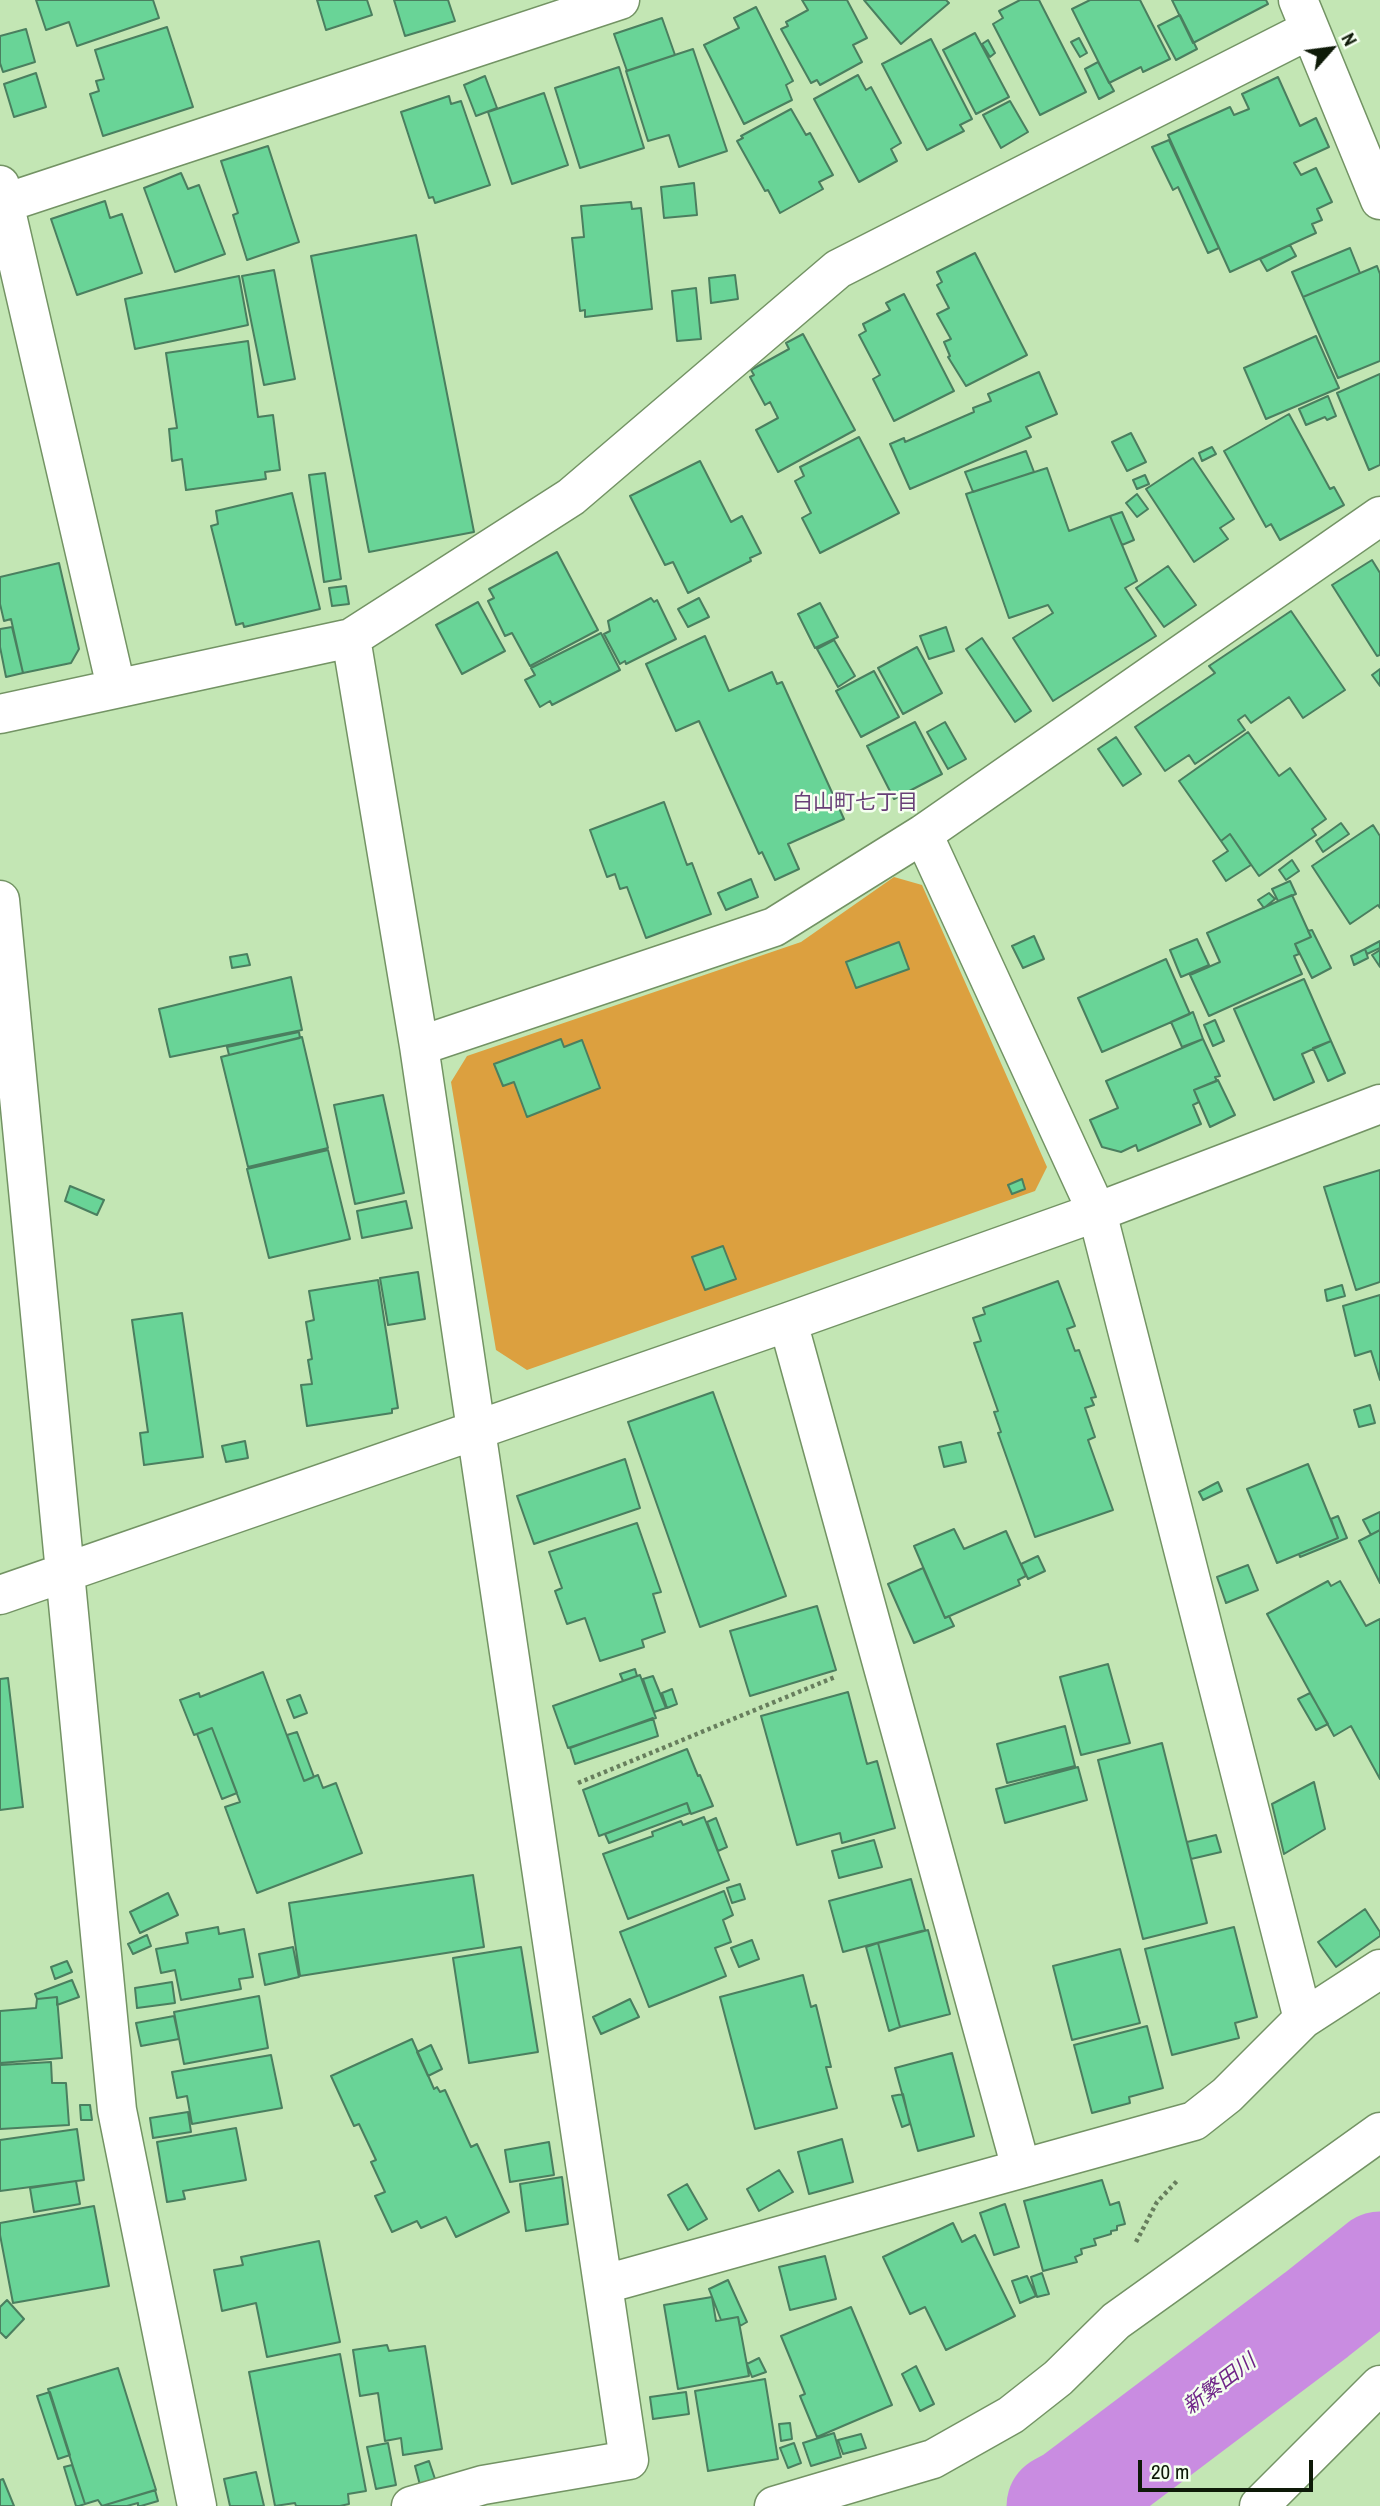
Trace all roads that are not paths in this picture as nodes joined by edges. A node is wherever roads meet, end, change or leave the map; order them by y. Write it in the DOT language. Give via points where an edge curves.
graph roads {
  1 [pos="620,0"];
  2 [pos="1303,15"];
  3 [pos="2,194"];
  4 [pos="1380,200"];
  5 [pos="1380,516"];
  6 [pos="351,638"];
  7 [pos="116,687"];
  8 [pos="0,714"];
  9 [pos="923,834"];
  10 [pos="0,900"];
  11 [pos="419,1046"];
  12 [pos="1380,1104"];
  13 [pos="1097,1212"];
  14 [pos="788,1322"];
  15 [pos="476,1431"];
  16 [pos="67,1573"];
  17 [pos="0,1595"];
  18 [pos="1380,1969"];
  19 [pos="1303,2019"];
  20 [pos="1380,2132"];
  21 [pos="1021,2168"];
  22 [pos="605,2284"];
  23 [pos="1380,2385"];
  24 [pos="197,2506"];
  25 [pos="411,2506"];
  26 [pos="774,2506"];
  27 [pos="1259,2506"];
  1 -- 3 [label="street"];
  2 -- 4 [label="street"];
  2 -- 6 [label="street" via="838,269 570,498"];
  3 -- 7 [label="street"];
  5 -- 9 [label="street"];
  6 -- 7 [label="street"];
  6 -- 11 [label="street"];
  7 -- 8 [label="street"];
  9 -- 11 [label="street" via="774,927"];
  9 -- 13 [label="street"];
  10 -- 16 [label="street"];
  11 -- 15 [label="street"];
  12 -- 13 [label="street"];
  13 -- 14 [label="street"];
  13 -- 19 [label="street"];
  14 -- 15 [label="street"];
  14 -- 21 [label="street"];
  15 -- 16 [label="street"];
  15 -- 22 [label="street"];
  16 -- 17 [label="street"];
  16 -- 24 [label="street" via="117,2110"];
  18 -- 19 [label="street"];
  19 -- 21 [label="street" via="1227,2095 1194,2121"];
  20 -- 26 [label="street" via="1116,2321 1058,2378 1011,2415 933,2459"];
  21 -- 22 [label="street"];
  22 -- 25 [label="street" via="629,2460 483,2485"];
  23 -- 27 [label="street"];
}
